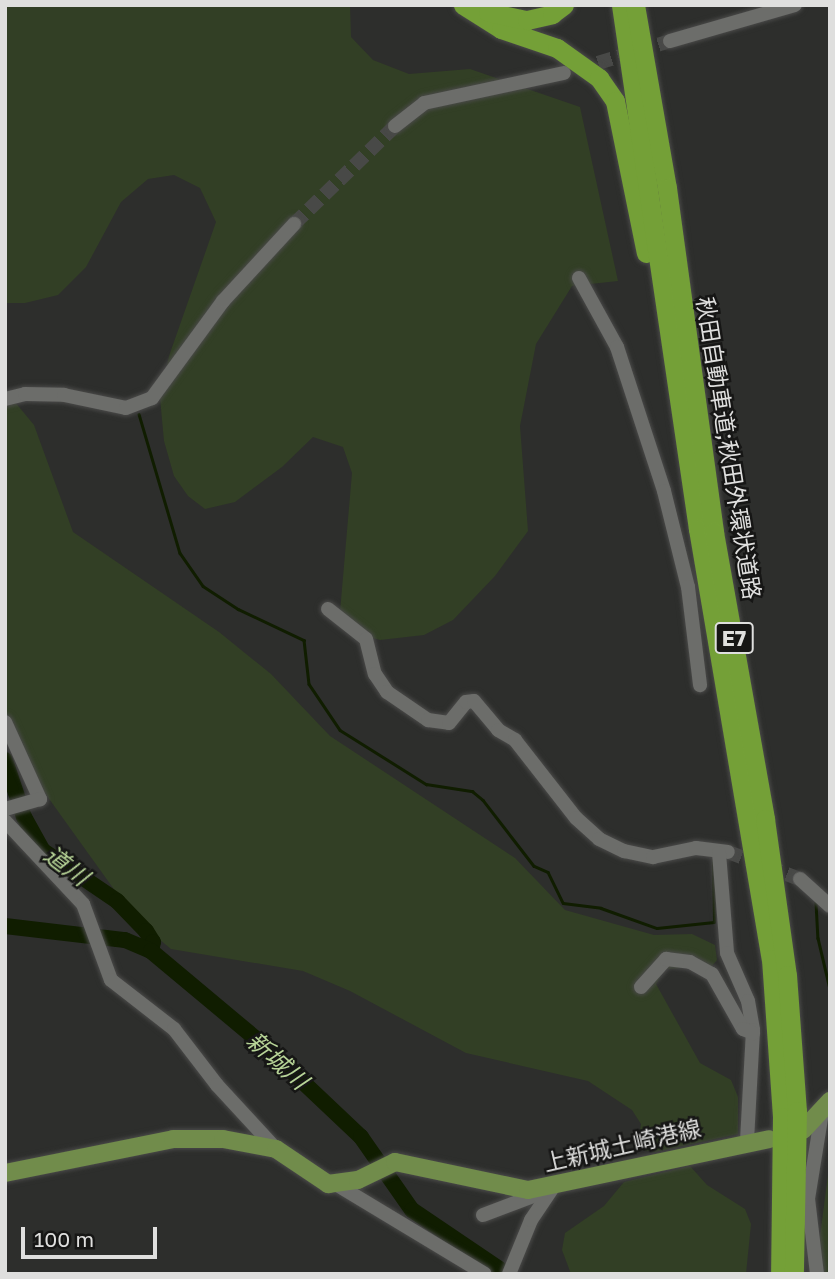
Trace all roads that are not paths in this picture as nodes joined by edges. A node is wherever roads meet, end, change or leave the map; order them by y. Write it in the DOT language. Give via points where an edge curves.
graph roads {
  1 [pos="463,5"];
  2 [pos="478,5"];
  3 [pos="564,5"];
  4 [pos="621,5"];
  5 [pos="635,5"];
  6 [pos="649,5"];
  7 [pos="795,5"];
  8 [pos="670,41"];
  9 [pos="564,73"];
  10 [pos="395,126"];
  11 [pos="667,188"];
  12 [pos="294,224"];
  13 [pos="579,278"];
  14 [pos="5,399"];
  15 [pos="685,443"];
  16 [pos="328,609"];
  17 [pos="700,685"];
  18 [pos="5,722"];
  19 [pos="17,806"];
  20 [pos="5,821"];
  21 [pos="800,879"];
  22 [pos="830,906"];
  23 [pos="641,987"];
  24 [pos="753,1033"];
  25 [pos="826,1103"];
  26 [pos="803,1130"];
  27 [pos="769,1139"];
  28 [pos="747,1141"];
  29 [pos="276,1149"];
  30 [pos="5,1173"];
  31 [pos="339,1186"];
  32 [pos="553,1187"];
  33 [pos="484,1215"];
  34 [pos="511,1269"];
  35 [pos="485,1274"];
  36 [pos="780,1274"];
  37 [pos="794,1274"];
  38 [pos="817,1274"];
  1 -- 15 [label="highway" via="501,29 557,48 598,78 615,101"];
  2 -- 3 [label="highway" via="507,18 527,20 552,14"];
  4 -- 15 [label="highway, 秋田自動車道;秋田外環状道路 / E7"];
  5 -- 11 [label="highway, 秋田自動車道;秋田外環状道路 / E7"];
  6 -- 11 [label="highway"];
  7 -- 8 [label="street"];
  9 -- 10 [label="street" via="424,103"];
  11 -- 37 [label="highway, 秋田自動車道;秋田外環状道路 / E7" via="714,532 765,819 787,975 797,1111"];
  12 -- 14 [label="street" via="223,301 152,398 126,408 64,395 25,394"];
  13 -- 17 [label="street" via="617,347 664,491 688,587"];
  15 -- 36 [label="highway, 秋田自動車道;秋田外環状道路 / E7" via="771,959 782,1117"];
  16 -- 24 [label="street" via="366,639 375,674 387,692 428,720 449,723 466,702 474,701 498,730 516,740 576,818 599,839 653,857 696,848 723,853 727,953 748,1001"];
  18 -- 19 [label="street" via="40,799"];
  20 -- 29 [label="street" via="87,913 111,980 174,1030"];
  21 -- 22 [label="street"];
  23 -- 24 [label="street" via="666,960 690,962 712,974 743,1029"];
  24 -- 28 [label="street"];
  25 -- 26 [label="main road"];
  25 -- 38 [label="street" via="808,1199"];
  27 -- 28 [label="main road, 上新城土崎港線"];
  28 -- 32 [label="main road, 上新城土崎港線"];
  29 -- 30 [label="main road" via="223,1139 173,1139"];
  29 -- 31 [label="main road" via="317,1180"];
  31 -- 32 [label="main road, 上新城土崎港線" via="395,1161 528,1190"];
  31 -- 35 [label="street"];
  32 -- 33 [label="street"];
  32 -- 34 [label="street" via="531,1220"];
}
